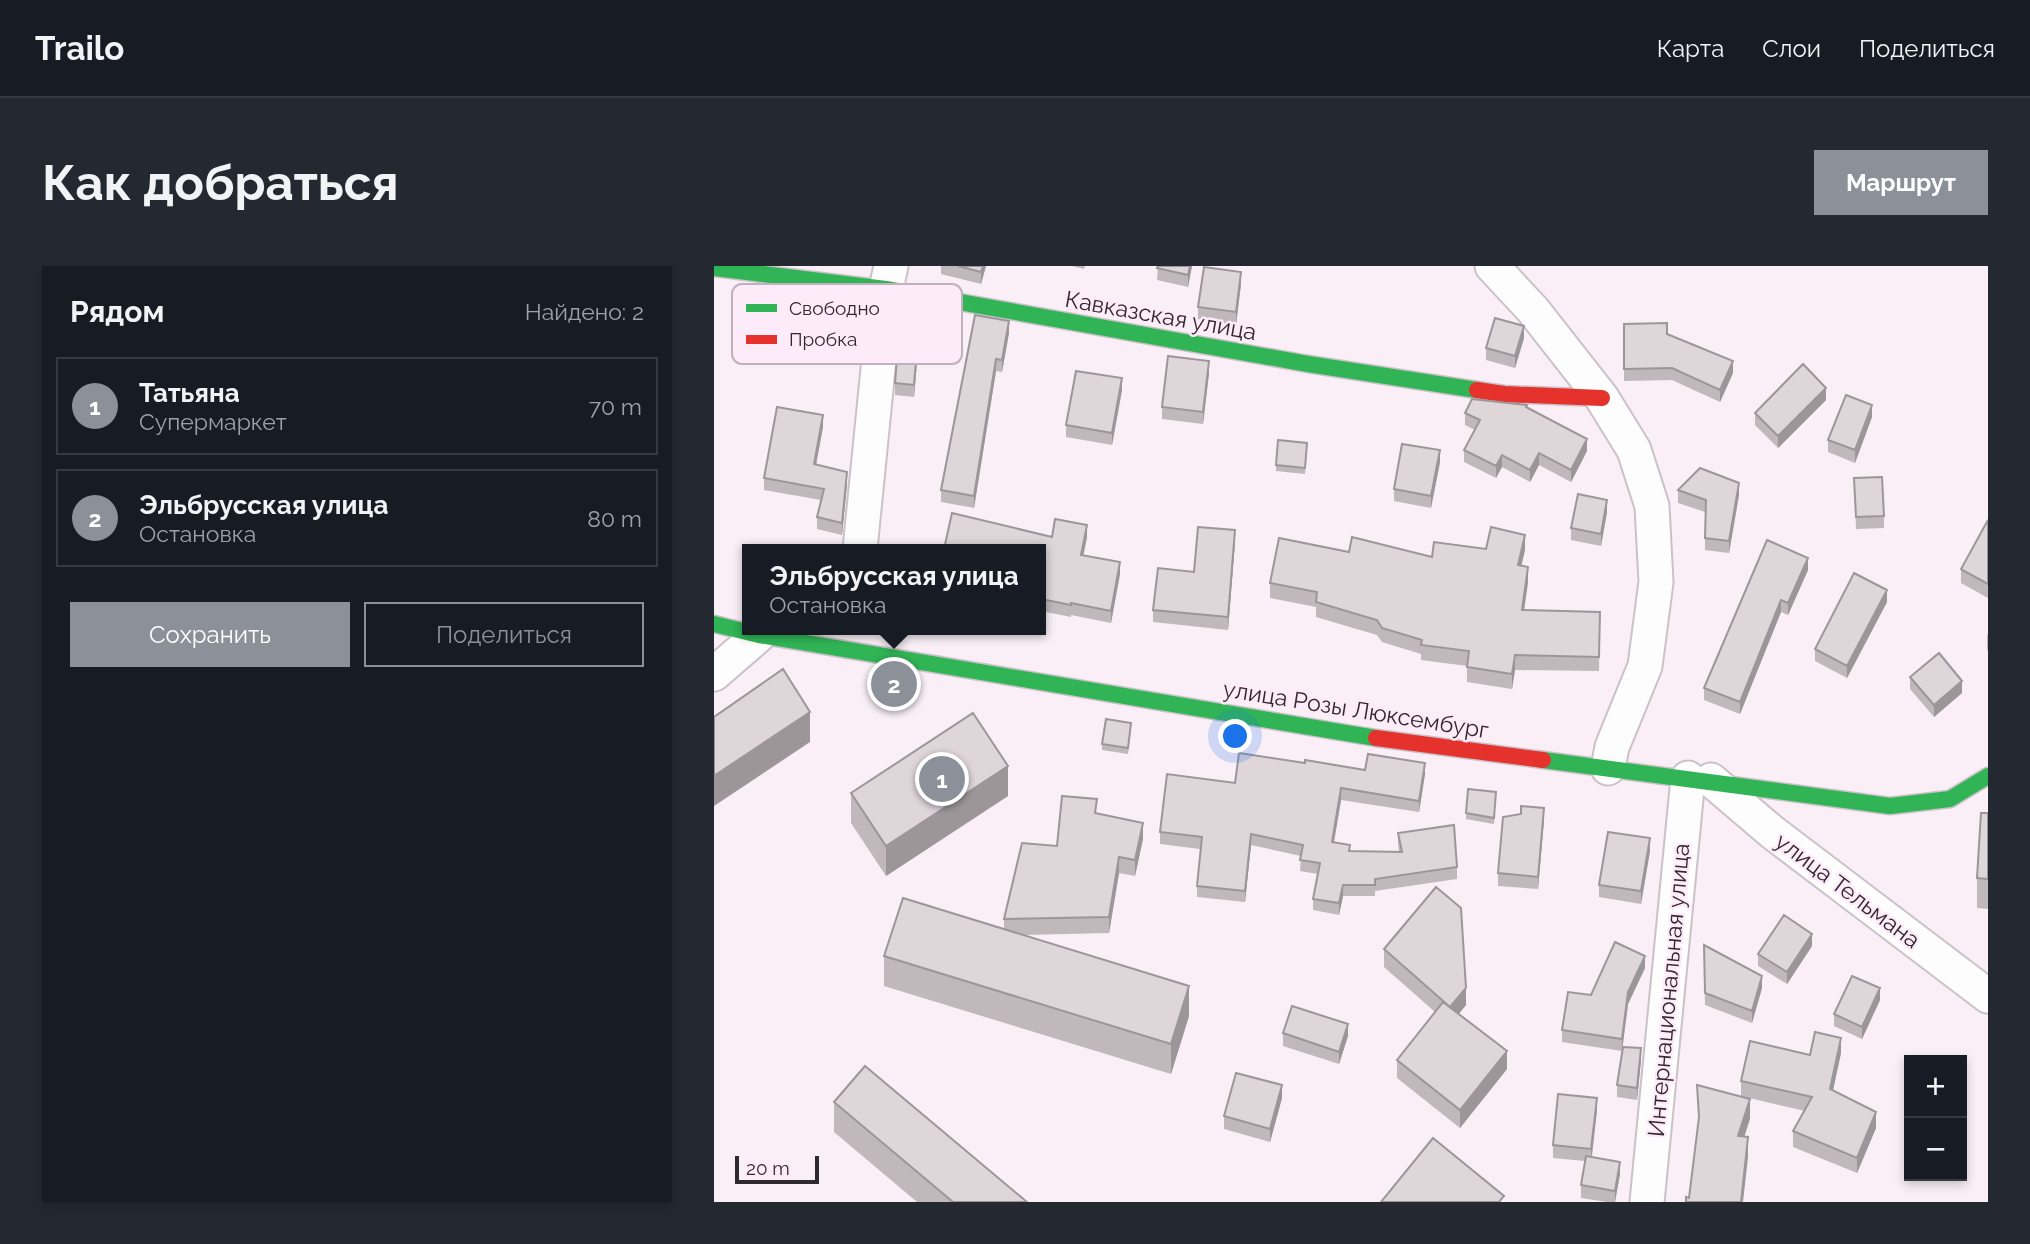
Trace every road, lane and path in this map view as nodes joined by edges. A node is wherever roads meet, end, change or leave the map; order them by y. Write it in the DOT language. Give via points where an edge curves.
graph roads {
  1 [pos="1492,266"];
  2 [pos="714,268"];
  3 [pos="889,278"];
  4 [pos="919,284"];
  5 [pos="962,292"];
  6 [pos="880,364"];
  7 [pos="1602,398"];
  8 [pos="861,544"];
  9 [pos="714,624"];
  10 [pos="742,631"];
  11 [pos="759,635"];
  12 [pos="852,640"];
  13 [pos="714,674"];
  14 [pos="1608,768"];
  15 [pos="1988,776"];
  16 [pos="1700,779"];
  17 [pos="1988,996"];
  18 [pos="1647,1202"];
  1 -- 7 [label="street"];
  2 -- 3 [label="street, Кавказская улица"];
  3 -- 4 [label="street, Кавказская улица"];
  5 -- 7 [label="street, Кавказская улица" via="1386,376 1504,394"];
  6 -- 8 [label="street"];
  7 -- 14 [label="street" via="1634,450 1652,506 1656,582 1645,666"];
  9 -- 10 [label="street, улица Розы Люксембург"];
  11 -- 12 [label="street, улица Розы Люксембург"];
  11 -- 13 [label="street"];
  12 -- 14 [label="street, улица Розы Люксембург" via="1341,733"];
  14 -- 16 [label="street, улица Розы Люксембург"];
  15 -- 16 [label="street, улица Розы Люксембург" via="1950,799 1890,806"];
  16 -- 17 [label="street, улица Тельмана"];
  16 -- 18 [label="street, Интернациональная улица"];
}
